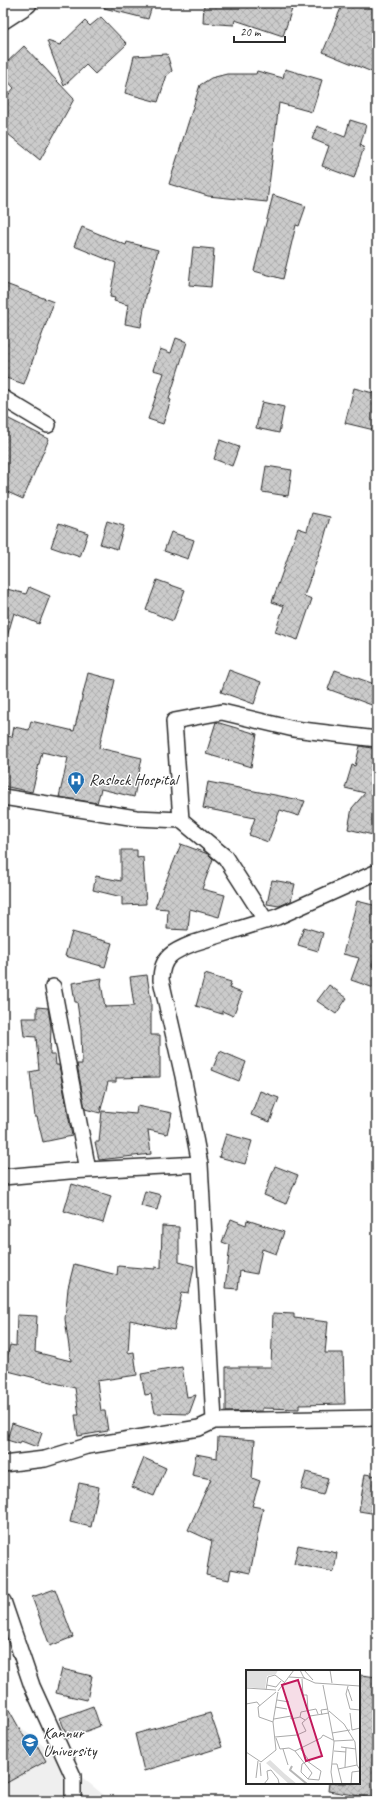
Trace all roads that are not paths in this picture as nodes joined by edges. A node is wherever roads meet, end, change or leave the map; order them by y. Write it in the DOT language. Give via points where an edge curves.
graph roads {
  1 [pos="26,3"];
  2 [pos="3,18"];
  3 [pos="3,398"];
  4 [pos="48,425"];
  5 [pos="377,739"];
  6 [pos="3,797"];
  7 [pos="181,820"];
  8 [pos="377,872"];
  9 [pos="266,921"];
  10 [pos="53,987"];
  11 [pos="200,1164"];
  12 [pos="88,1170"];
  13 [pos="3,1177"];
  14 [pos="377,1418"];
  15 [pos="214,1421"];
  16 [pos="3,1464"];
  17 [pos="3,1601"];
  18 [pos="74,1801"];
  1 -- 2 [label="main road"];
  3 -- 4 [label="street"];
  5 -- 7 [label="street" via="294,729 222,712 174,721"];
  6 -- 7 [label="street" via="136,818"];
  7 -- 9 [label="street" via="225,857"];
  8 -- 9 [label="street"];
  9 -- 11 [label="street" via="180,948 167,957 161,969 161,980"];
  10 -- 12 [label="street"];
  11 -- 12 [label="street"];
  11 -- 15 [label="street"];
  12 -- 13 [label="street"];
  14 -- 15 [label="street"];
  15 -- 16 [label="street" via="199,1428 87,1446 45,1459"];
  17 -- 18 [label="street" via="32,1686 73,1776"];
}
